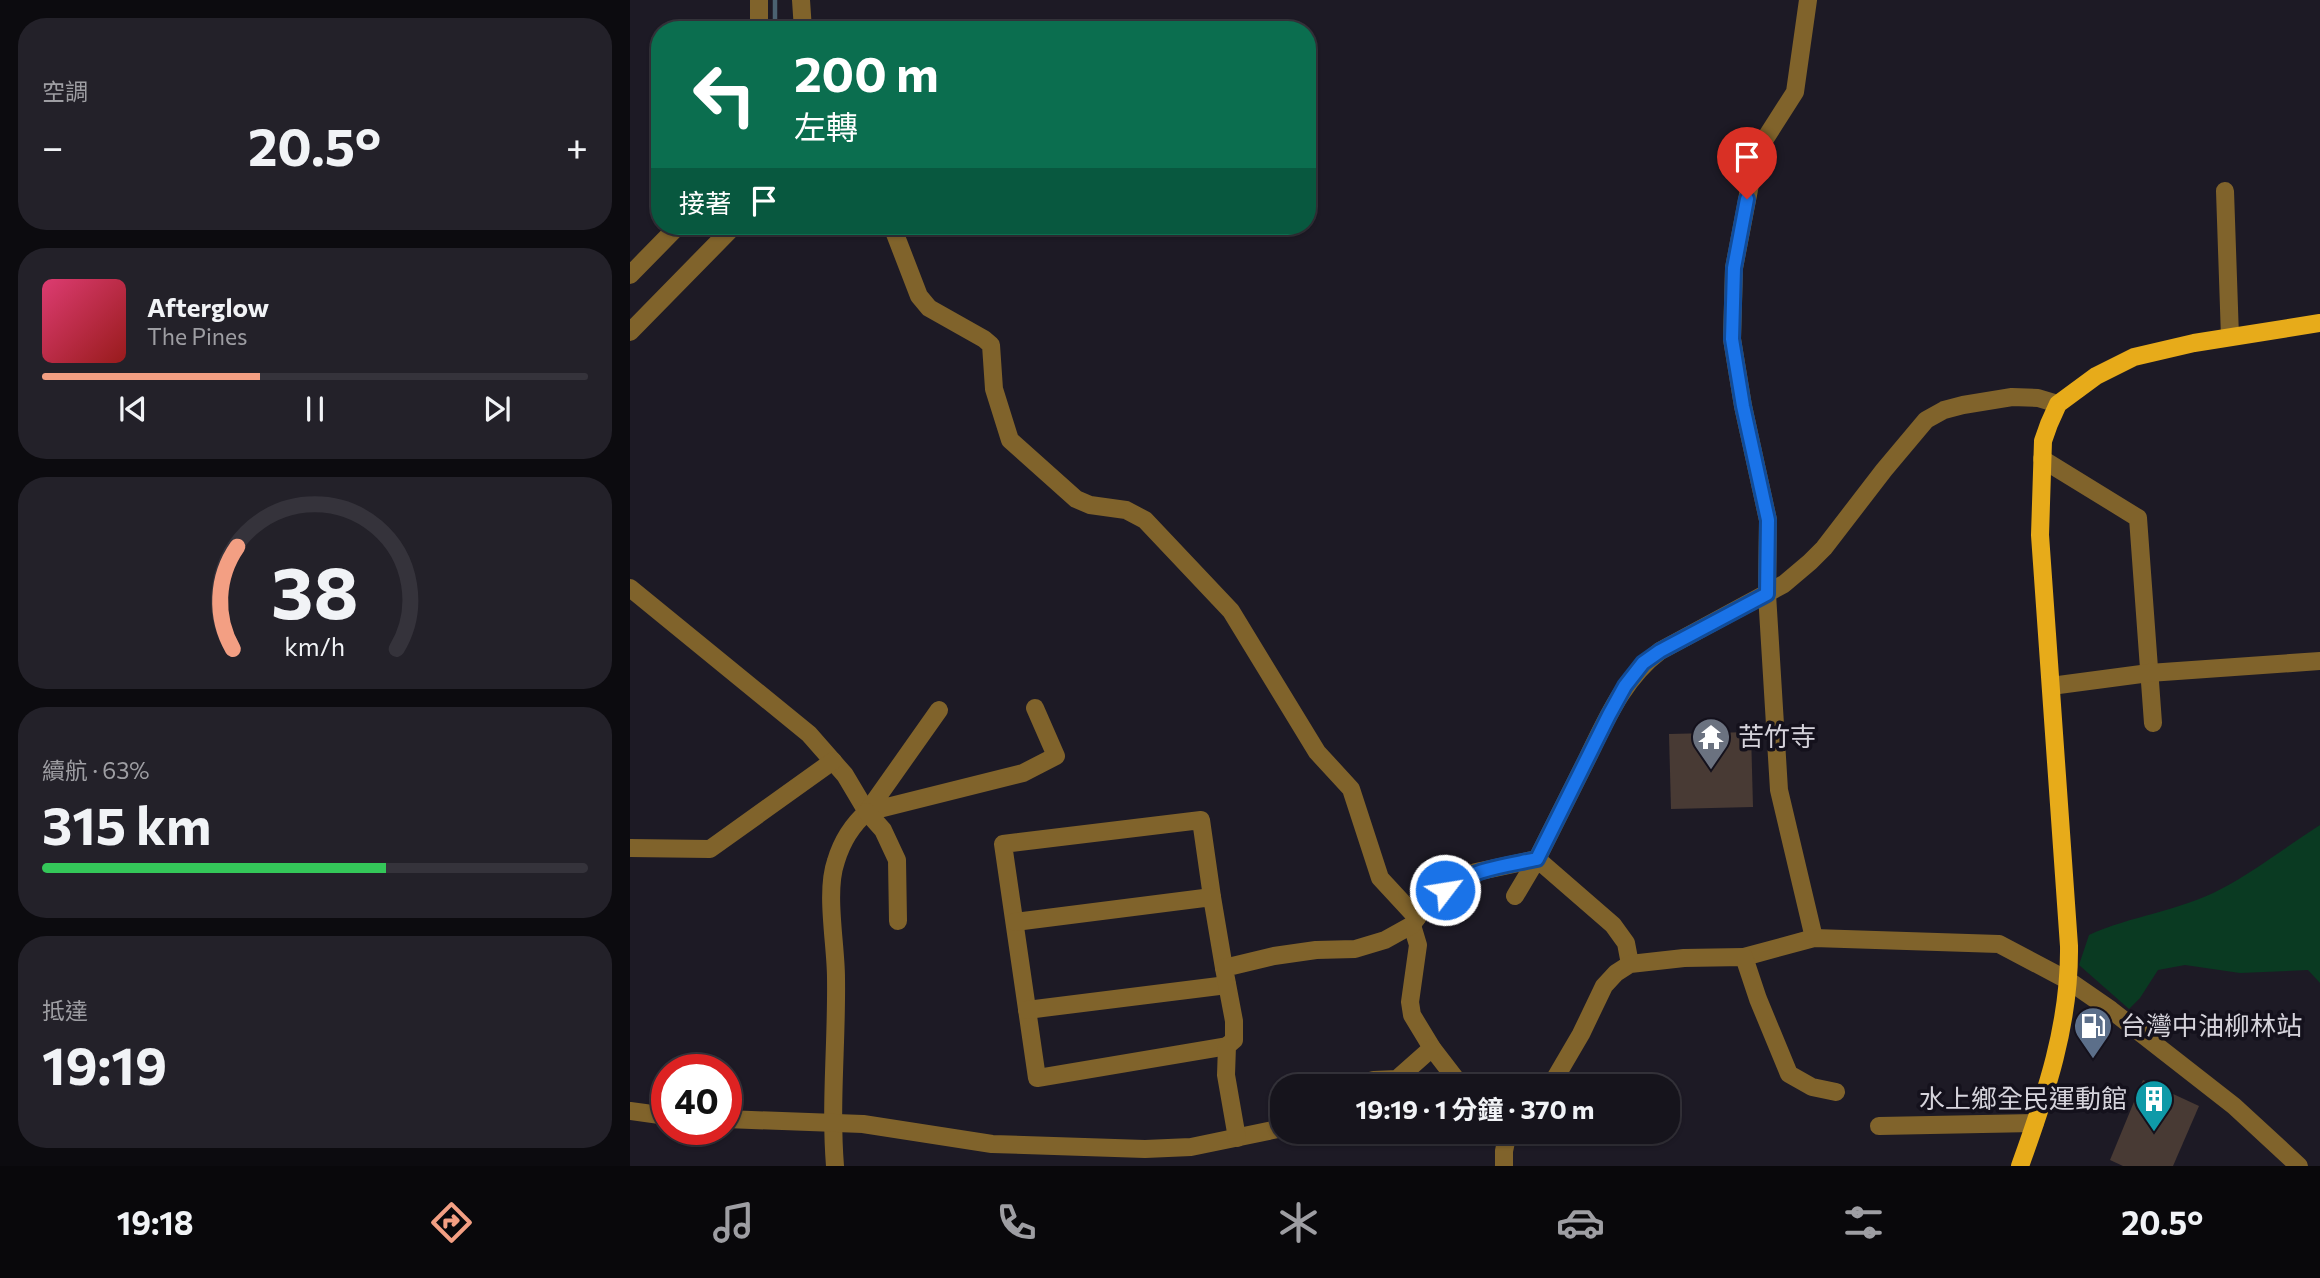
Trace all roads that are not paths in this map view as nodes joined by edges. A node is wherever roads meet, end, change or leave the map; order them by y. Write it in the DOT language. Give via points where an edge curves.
graph roads {
  1 [pos="760,0"];
  2 [pos="801,0"];
  3 [pos="1808,0"];
  4 [pos="759,21"];
  5 [pos="802,21"];
  6 [pos="2225,191"];
  7 [pos="669,235"];
  8 [pos="725,235"];
  9 [pos="895,235"];
  10 [pos="630,275"];
  11 [pos="2320,323"];
  12 [pos="630,332"];
  13 [pos="2230,337"];
  14 [pos="2058,404"];
  15 [pos="2042,459"];
  16 [pos="630,588"];
  17 [pos="1767,594"];
  18 [pos="2320,661"];
  19 [pos="2149,673"];
  20 [pos="2051,686"];
  21 [pos="1035,708"];
  22 [pos="939,710"];
  23 [pos="2153,723"];
  24 [pos="833,761"];
  25 [pos="867,812"];
  26 [pos="630,848"];
  27 [pos="1537,859"];
  28 [pos="1515,896"];
  29 [pos="1212,897"];
  30 [pos="898,921"];
  31 [pos="1014,922"];
  32 [pos="1415,922"];
  33 [pos="1814,938"];
  34 [pos="1744,957"];
  35 [pos="1630,964"];
  36 [pos="1225,977"];
  37 [pos="2069,981"];
  38 [pos="1027,1010"];
  39 [pos="1227,1046"];
  40 [pos="1432,1048"];
  41 [pos="1403,1074"];
  42 [pos="1452,1074"];
  43 [pos="1558,1074"];
  44 [pos="1836,1092"];
  45 [pos="630,1111"];
  46 [pos="651,1114"];
  47 [pos="742,1119"];
  48 [pos="832,1122"];
  49 [pos="2035,1123"];
  50 [pos="1879,1126"];
  51 [pos="1270,1131"];
  52 [pos="1237,1138"];
  53 [pos="1505,1144"];
  54 [pos="835,1166"];
  55 [pos="1504,1166"];
  56 [pos="2020,1166"];
  57 [pos="2299,1166"];
  1 -- 4 [label="street"];
  2 -- 5 [label="street"];
  3 -- 17 [label="street" via="1794,92 1756,153 1734,268 1732,339 1768,520"];
  6 -- 13 [label="street"];
  7 -- 10 [label="street"];
  8 -- 12 [label="street"];
  9 -- 32 [label="street" via="919,296 929,308 992,345 995,389 1010,440 1076,499 1126,510 1145,520 1230,611 1317,752 1351,789 1380,878"];
  11 -- 13 [label="main road"];
  13 -- 14 [label="main road" via="2134,357 2096,376"];
  14 -- 15 [label="main road" via="2043,441"];
  14 -- 17 [label="street" via="2038,398 1987,400 1944,410 1926,420 1824,548"];
  15 -- 19 [label="street" via="2138,518"];
  15 -- 20 [label="main road" via="2040,535"];
  16 -- 24 [label="street" via="810,734"];
  17 -- 27 [label="street" via="1643,663 1609,715"];
  17 -- 33 [label="street" via="1779,790"];
  18 -- 19 [label="street"];
  19 -- 20 [label="street"];
  19 -- 23 [label="street"];
  20 -- 37 [label="main road"];
  21 -- 25 [label="street" via="1056,756 1023,773"];
  22 -- 25 [label="street"];
  24 -- 25 [label="street"];
  24 -- 26 [label="street" via="710,849"];
  25 -- 30 [label="street" via="883,830 897,860"];
  25 -- 48 [label="street" via="852,825 835,862"];
  27 -- 28 [label="street"];
  27 -- 32 [label="street" via="1459,880 1423,908"];
  27 -- 35 [label="street" via="1613,925 1626,943"];
  29 -- 31 [label="street"];
  29 -- 31 [label="street" via="1201,820 1003,844"];
  29 -- 36 [label="street"];
  31 -- 38 [label="street"];
  32 -- 36 [label="street" via="1385,940 1355,949 1274,956"];
  32 -- 40 [label="street" via="1418,945 1410,1002 1412,1015"];
  33 -- 34 [label="street"];
  33 -- 37 [label="street" via="1999,944"];
  34 -- 35 [label="street"];
  34 -- 44 [label="street" via="1789,1074 1812,1087"];
  35 -- 43 [label="street" via="1604,986"];
  36 -- 38 [label="street"];
  36 -- 39 [label="street" via="1234,1021 1234,1040"];
  37 -- 49 [label="main road" via="2056,1059"];
  37 -- 57 [label="street" via="2215,1090"];
  38 -- 39 [label="street" via="1037,1078"];
  39 -- 52 [label="street" via="1226,1075"];
  40 -- 41 [label="street"];
  40 -- 42 [label="street"];
  45 -- 46 [label="street"];
  47 -- 48 [label="street"];
  48 -- 52 [label="street" via="1045,1147 1191,1147"];
  48 -- 54 [label="street"];
  49 -- 50 [label="street"];
  49 -- 56 [label="main road"];
  51 -- 52 [label="street"];
  53 -- 55 [label="street"];
}
